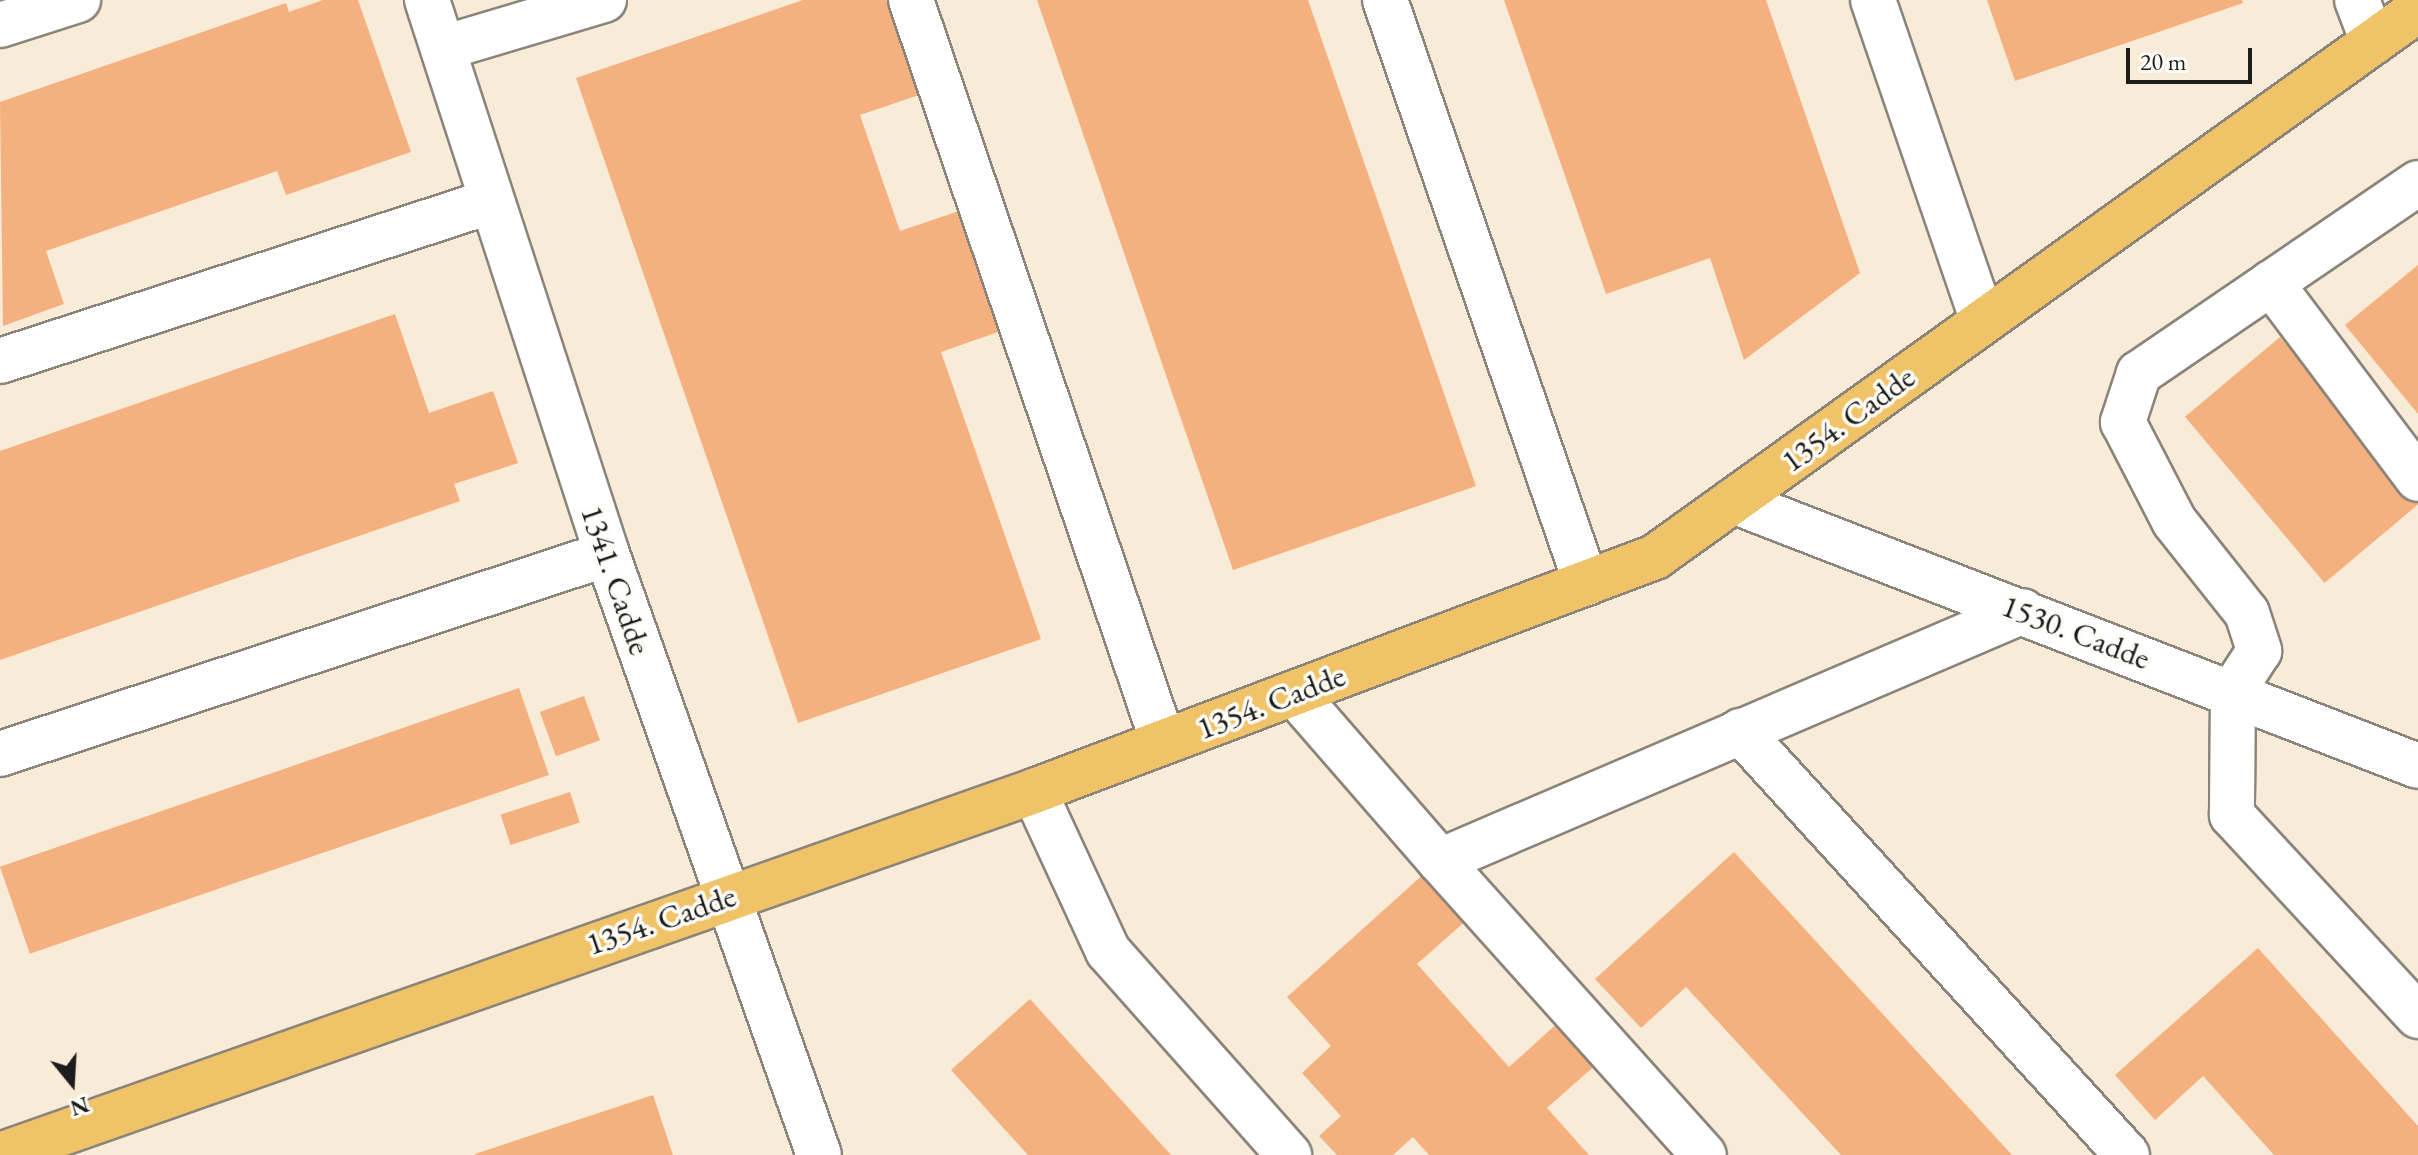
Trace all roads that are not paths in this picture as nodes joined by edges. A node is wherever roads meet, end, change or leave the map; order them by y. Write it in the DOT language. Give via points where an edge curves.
graph roads {
  1 [pos="78,0"];
  2 [pos="427,0"];
  3 [pos="604,0"];
  4 [pos="911,0"];
  5 [pos="1385,0"];
  6 [pos="1873,0"];
  7 [pos="2357,0"];
  8 [pos="2418,10"];
  9 [pos="0,25"];
  10 [pos="2373,42"];
  11 [pos="443,48"];
  12 [pos="2418,183"];
  13 [pos="492,201"];
  14 [pos="2271,283"];
  15 [pos="1983,321"];
  16 [pos="0,361"];
  17 [pos="2418,479"];
  18 [pos="1733,501"];
  19 [pos="607,554"];
  20 [pos="1586,583"];
  21 [pos="2023,611"];
  22 [pos="2233,691"];
  23 [pos="1294,693"];
  24 [pos="1740,731"];
  25 [pos="1163,742"];
  26 [pos="0,754"];
  27 [pos="2418,766"];
  28 [pos="1034,791"];
  29 [pos="1440,861"];
  30 [pos="724,898"];
  31 [pos="2418,1016"];
  32 [pos="0,1155"];
  33 [pos="819,1155"];
  34 [pos="1289,1155"];
  35 [pos="1704,1155"];
  36 [pos="2127,1155"];
  1 -- 9 [label="street"];
  2 -- 11 [label="street, 1341. Cadde"];
  3 -- 11 [label="street"];
  4 -- 25 [label="street"];
  5 -- 20 [label="street"];
  6 -- 15 [label="street"];
  7 -- 10 [label="street"];
  8 -- 10 [label="main road, 1354. Cadde"];
  10 -- 15 [label="main road, 1354. Cadde"];
  11 -- 13 [label="street, 1341. Cadde"];
  12 -- 14 [label="street"];
  13 -- 16 [label="street"];
  13 -- 19 [label="street, 1341. Cadde"];
  14 -- 17 [label="street"];
  14 -- 22 [label="street" via="2139,373 2123,422 2174,521 2247,613 2259,651"];
  15 -- 18 [label="main road, 1354. Cadde"];
  18 -- 20 [label="main road, 1354. Cadde" via="1655,557"];
  18 -- 21 [label="street, 1530. Cadde"];
  19 -- 26 [label="street"];
  19 -- 30 [label="street, 1341. Cadde"];
  20 -- 23 [label="main road, 1354. Cadde"];
  21 -- 22 [label="street, 1530. Cadde"];
  21 -- 24 [label="street"];
  22 -- 27 [label="street, 1530. Cadde"];
  22 -- 31 [label="street" via="2232,815"];
  23 -- 25 [label="main road, 1354. Cadde"];
  23 -- 29 [label="street"];
  24 -- 29 [label="street"];
  24 -- 36 [label="street"];
  25 -- 28 [label="main road, 1354. Cadde"];
  28 -- 30 [label="main road, 1354. Cadde"];
  28 -- 34 [label="street" via="1108,951"];
  29 -- 35 [label="street"];
  30 -- 32 [label="main road, 1354. Cadde"];
  30 -- 33 [label="street, 1341. Cadde"];
}
